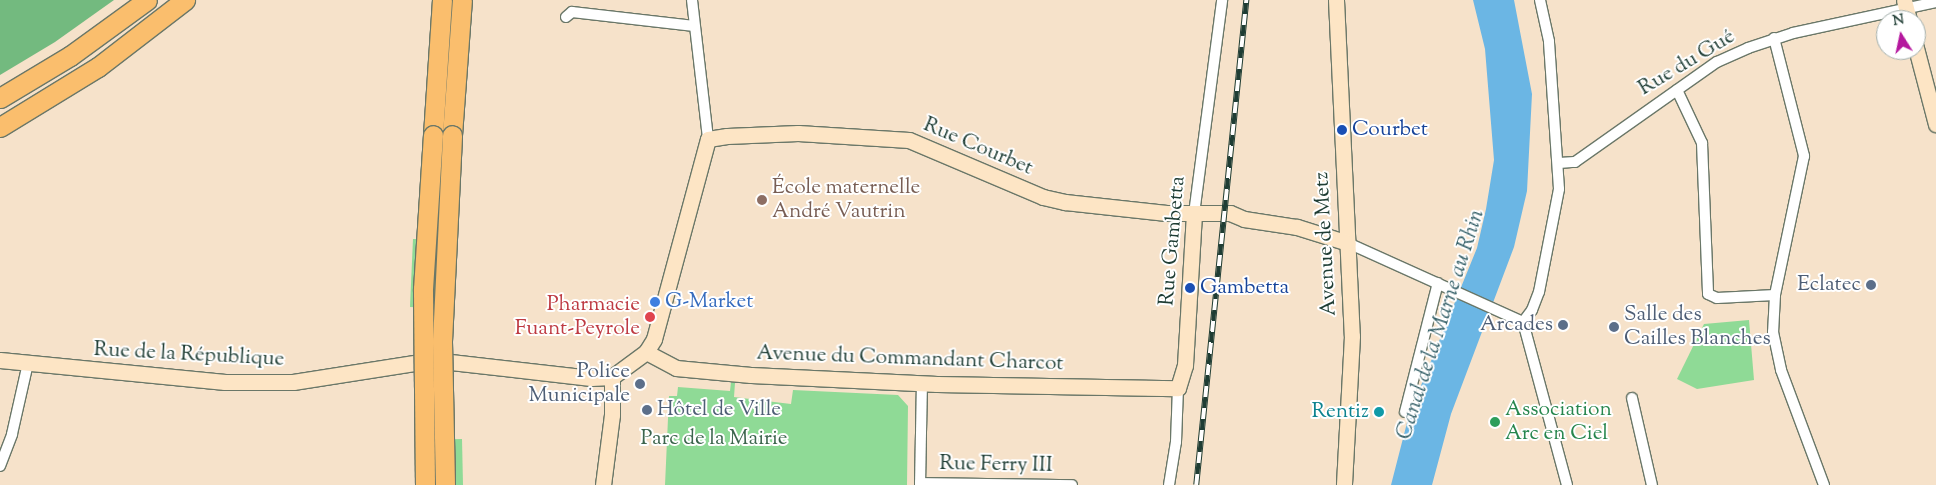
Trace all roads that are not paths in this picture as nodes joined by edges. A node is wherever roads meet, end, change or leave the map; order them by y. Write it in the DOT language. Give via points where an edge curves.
graph roads {
  1 [pos="147,0"];
  2 [pos="185,0"];
  3 [pos="442,0"];
  4 [pos="462,0"];
  5 [pos="692,0"];
  6 [pos="1222,0"];
  7 [pos="1336,0"];
  8 [pos="1540,0"];
  9 [pos="1936,2"];
  10 [pos="1907,10"];
  11 [pos="566,17"];
  12 [pos="1876,17"];
  13 [pos="694,26"];
  14 [pos="1774,38"];
  15 [pos="1919,60"];
  16 [pos="1677,90"];
  17 [pos="0,98"];
  18 [pos="1936,124"];
  19 [pos="0,128"];
  20 [pos="708,140"];
  21 [pos="1559,163"];
  22 [pos="1194,214"];
  23 [pos="1348,243"];
  24 [pos="1438,283"];
  25 [pos="1775,295"];
  26 [pos="1523,322"];
  27 [pos="646,352"];
  28 [pos="0,360"];
  29 [pos="28,363"];
  30 [pos="612,377"];
  31 [pos="922,383"];
  32 [pos="1178,388"];
  33 [pos="1632,398"];
  34 [pos="1404,412"];
  35 [pos="0,466"];
  36 [pos="920,484"];
  37 [pos="425,485"];
  38 [pos="445,485"];
  39 [pos="603,485"];
  40 [pos="1072,485"];
  41 [pos="1169,485"];
  42 [pos="1344,485"];
  43 [pos="1567,485"];
  44 [pos="1652,485"];
  45 [pos="1824,485"];
  1 -- 17 [label="highway" via="70,56"];
  2 -- 19 [label="highway" via="98,67"];
  3 -- 37 [label="highway, bridge" via="423,289"];
  4 -- 38 [label="highway, bridge" via="442,341"];
  5 -- 13 [label="street"];
  6 -- 22 [label="street, Rue Gambetta"];
  7 -- 23 [label="street, Avenue de Metz"];
  8 -- 21 [label="street" via="1549,41"];
  9 -- 10 [label="street, Rue du Gué"];
  11 -- 13 [label="street" via="572,12"];
  12 -- 14 [label="street, Rue du Gué"];
  13 -- 20 [label="street"];
  14 -- 16 [label="street, Rue du Gué" via="1717,62"];
  14 -- 25 [label="street" via="1804,156"];
  15 -- 18 [label="street"];
  16 -- 21 [label="street, Rue du Gué" via="1575,162"];
  16 -- 25 [label="street" via="1702,143 1708,294 1717,298"];
  20 -- 22 [label="street, Rue Courbet" via="772,133 902,139 917,142 1043,197 1065,202"];
  20 -- 27 [label="street" via="656,333"];
  21 -- 26 [label="street" via="1558,196 1539,292"];
  22 -- 23 [label="street, Rue Courbet" via="1230,213 1244,219 1297,227"];
  22 -- 32 [label="street, Rue Gambetta" via="1185,365"];
  23 -- 24 [label="street"];
  23 -- 42 [label="street, Avenue de Metz" via="1352,336"];
  24 -- 26 [label="street"];
  24 -- 34 [label="street"];
  25 -- 45 [label="street" via="1773,332 1776,354"];
  26 -- 43 [label="street"];
  27 -- 30 [label="street"];
  27 -- 31 [label="street, Avenue du Commandant Charcot" via="676,368"];
  28 -- 29 [label="street, Rue de la République"];
  29 -- 30 [label="street, Rue de la République" via="225,382 293,382 433,360 591,378"];
  29 -- 35 [label="street" via="12,434"];
  30 -- 39 [label="street" via="612,415"];
  31 -- 32 [label="street, Avenue du Commandant Charcot"];
  31 -- 36 [label="street"];
  32 -- 41 [label="street, Rue Gambetta" via="1176,442"];
  33 -- 44 [label="street"];
  36 -- 40 [label="street, Rue Ferry III"];
}
